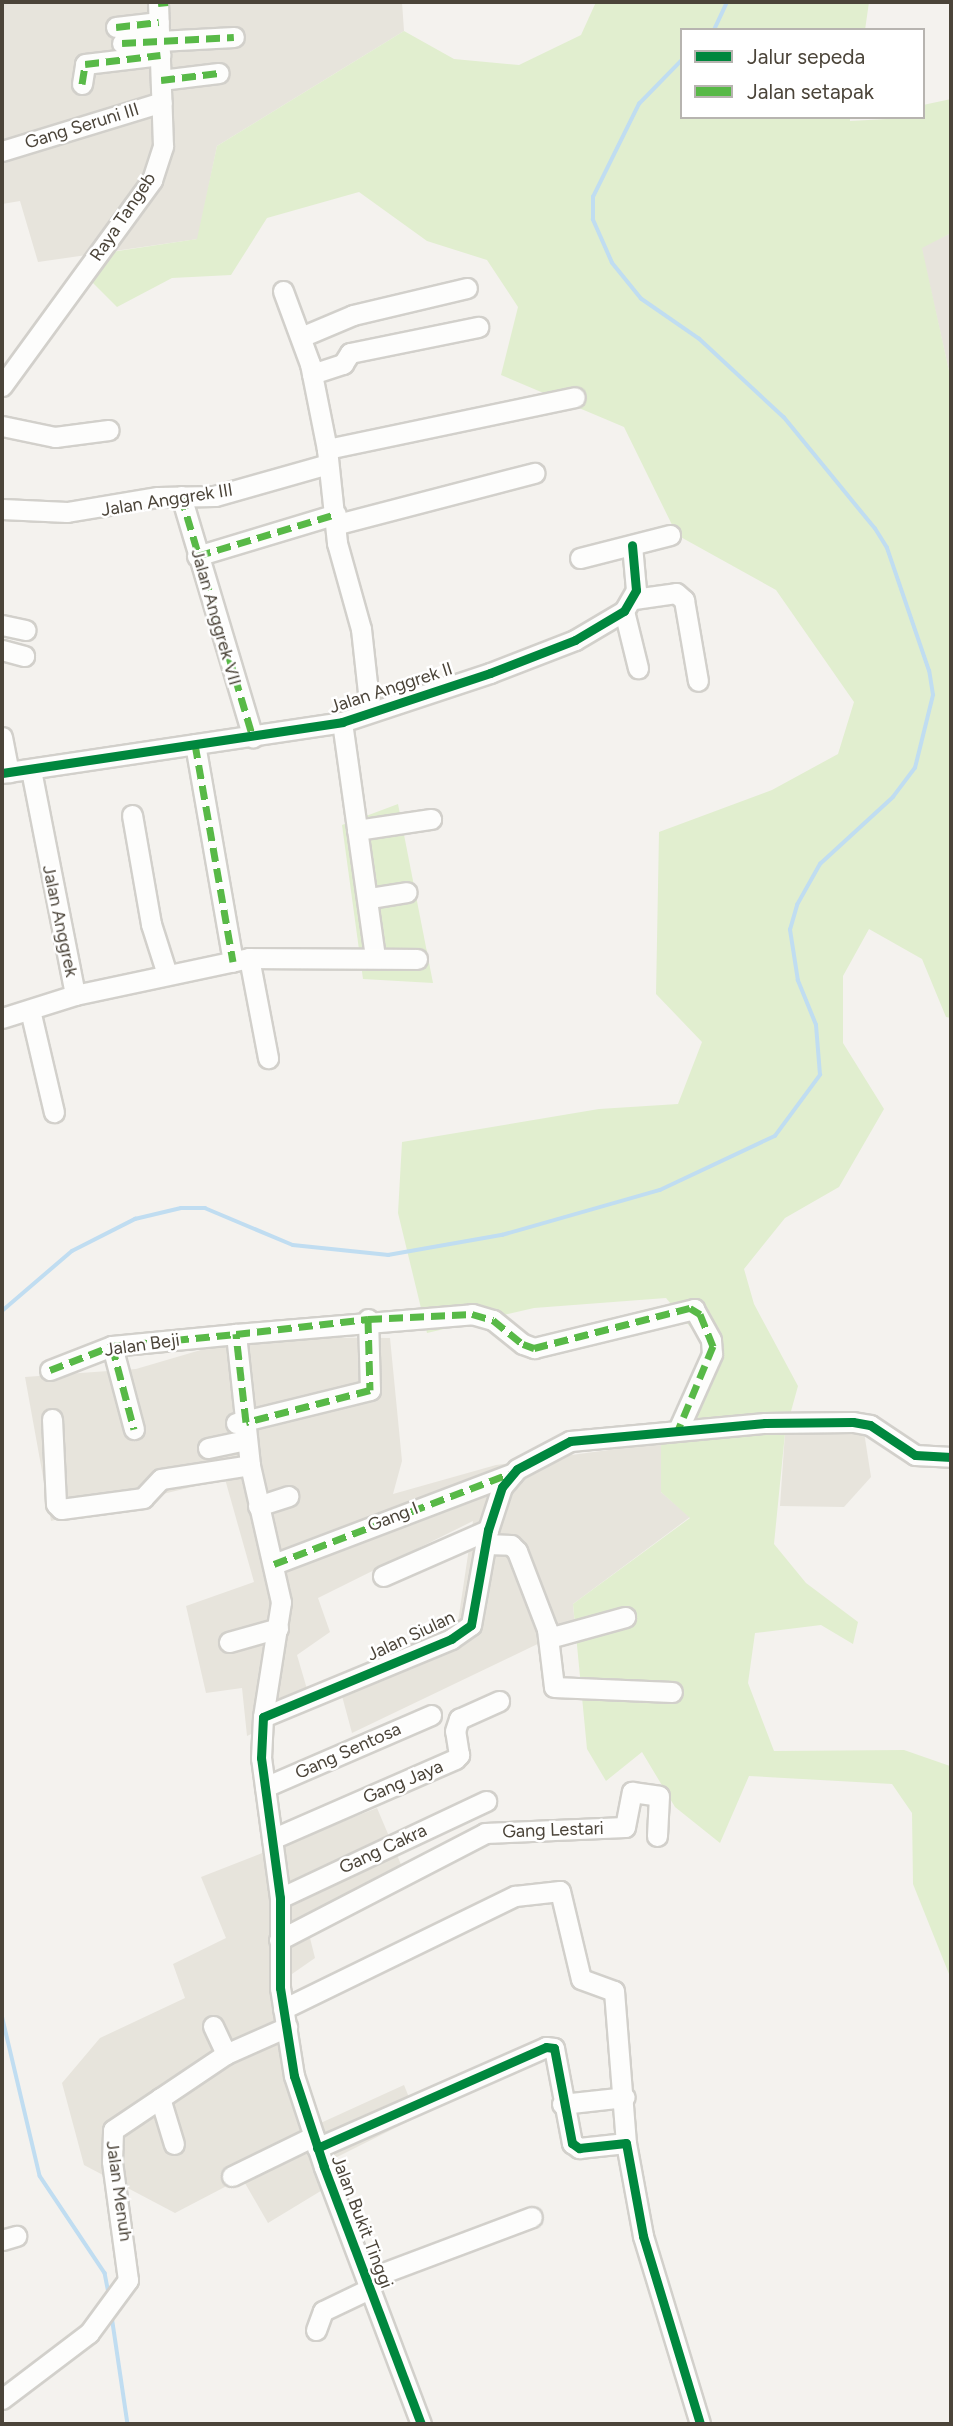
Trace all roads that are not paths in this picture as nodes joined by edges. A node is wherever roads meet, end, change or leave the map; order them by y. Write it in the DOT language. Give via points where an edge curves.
graph roads {
  1 [pos="160,20"];
  2 [pos="119,35"];
  3 [pos="234,37"];
  4 [pos="219,73"];
  5 [pos="161,79"];
  6 [pos="82,84"];
  7 [pos="162,102"];
  8 [pos="2,151"];
  9 [pos="467,288"];
  10 [pos="283,291"];
  11 [pos="478,327"];
  12 [pos="301,337"];
  13 [pos="312,374"];
  14 [pos="2,386"];
  15 [pos="575,397"];
  16 [pos="2,426"];
  17 [pos="110,430"];
  18 [pos="328,456"];
  19 [pos="534,473"];
  20 [pos="181,496"];
  21 [pos="2,509"];
  22 [pos="337,519"];
  23 [pos="670,535"];
  24 [pos="632,545"];
  25 [pos="197,556"];
  26 [pos="580,558"];
  27 [pos="629,605"];
  28 [pos="2,625"];
  29 [pos="25,630"];
  30 [pos="2,650"];
  31 [pos="24,656"];
  32 [pos="638,668"];
  33 [pos="698,681"];
  34 [pos="370,711"];
  35 [pos="342,722"];
  36 [pos="2,737"];
  37 [pos="253,738"];
  38 [pos="195,744"];
  39 [pos="31,770"];
  40 [pos="6,773"];
  41 [pos="132,814"];
  42 [pos="431,819"];
  43 [pos="357,830"];
  44 [pos="407,892"];
  45 [pos="370,898"];
  46 [pos="375,956"];
  47 [pos="417,959"];
  48 [pos="241,960"];
  49 [pos="167,975"];
  50 [pos="75,995"];
  51 [pos="30,1010"];
  52 [pos="2,1018"];
  53 [pos="268,1058"];
  54 [pos="54,1112"];
  55 [pos="368,1319"];
  56 [pos="236,1334"];
  57 [pos="112,1346"];
  58 [pos="50,1370"];
  59 [pos="52,1419"];
  60 [pos="243,1428"];
  61 [pos="134,1429"];
  62 [pos="678,1430"];
  63 [pos="208,1448"];
  64 [pos="951,1457"];
  65 [pos="250,1465"];
  66 [pos="513,1473"];
  67 [pos="288,1496"];
  68 [pos="258,1506"];
  69 [pos="487,1537"];
  70 [pos="274,1564"];
  71 [pos="383,1576"];
  72 [pos="625,1616"];
  73 [pos="278,1628"];
  74 [pos="549,1638"];
  75 [pos="229,1642"];
  76 [pos="672,1692"];
  77 [pos="499,1701"];
  78 [pos="431,1715"];
  79 [pos="263,1717"];
  80 [pos="265,1787"];
  81 [pos="486,1801"];
  82 [pos="657,1836"];
  83 [pos="272,1839"];
  84 [pos="280,1898"];
  85 [pos="279,1940"];
  86 [pos="285,2018"];
  87 [pos="213,2026"];
  88 [pos="226,2054"];
  89 [pos="625,2097"];
  90 [pos="160,2098"];
  91 [pos="562,2104"];
  92 [pos="315,2142"];
  93 [pos="626,2143"];
  94 [pos="174,2144"];
  95 [pos="232,2176"];
  96 [pos="532,2217"];
  97 [pos="369,2283"];
  98 [pos="316,2330"];
  99 [pos="2,2399"];
  100 [pos="422,2424"];
  101 [pos="700,2424"];
  1 -- 2 [label="street"];
  1 -- 3 [label="street"];
  1 -- 5 [label="street, Raya Tangeb"];
  1 -- 6 [label="street" via="85,64"];
  4 -- 5 [label="street"];
  5 -- 7 [label="street, Raya Tangeb"];
  7 -- 8 [label="street, Gang Seruni III"];
  7 -- 14 [label="street, Raya Tangeb" via="163,146 152,180"];
  9 -- 12 [label="street" via="353,316"];
  10 -- 12 [label="street"];
  11 -- 13 [label="street" via="350,354 343,364"];
  12 -- 13 [label="street"];
  13 -- 18 [label="street"];
  15 -- 18 [label="street, Jalan Anggrek III"];
  16 -- 17 [label="street" via="55,437"];
  18 -- 20 [label="street, Jalan Anggrek III" via="215,496"];
  18 -- 22 [label="street"];
  19 -- 22 [label="street"];
  20 -- 21 [label="street, Jalan Anggrek III" via="99,510"];
  20 -- 25 [label="street, Jalan Anggrek VII"];
  22 -- 25 [label="street"];
  22 -- 34 [label="street" via="337,543 361,629"];
  23 -- 24 [label="street"];
  24 -- 26 [label="street"];
  24 -- 27 [label="street"];
  25 -- 37 [label="street, Jalan Anggrek VII"];
  27 -- 32 [label="street"];
  27 -- 33 [label="street" via="676,593 684,600"];
  27 -- 34 [label="street, Jalan Anggrek II" via="575,640"];
  28 -- 29 [label="street"];
  30 -- 31 [label="street"];
  34 -- 35 [label="street, Jalan Anggrek II"];
  35 -- 37 [label="street, Jalan Anggrek II"];
  35 -- 43 [label="street"];
  36 -- 40 [label="street"];
  37 -- 38 [label="street, Jalan Anggrek II"];
  38 -- 39 [label="street, Jalan Anggrek II"];
  38 -- 48 [label="street"];
  39 -- 40 [label="street, Jalan Anggrek II"];
  39 -- 50 [label="street, Jalan Anggrek"];
  41 -- 49 [label="street" via="151,924"];
  42 -- 43 [label="street"];
  43 -- 45 [label="street"];
  44 -- 45 [label="street"];
  45 -- 46 [label="street"];
  46 -- 47 [label="street"];
  46 -- 48 [label="street"];
  48 -- 49 [label="street"];
  48 -- 53 [label="street"];
  49 -- 50 [label="street"];
  50 -- 51 [label="street, Jalan Anggrek"];
  51 -- 52 [label="street, Jalan Anggrek"];
  51 -- 54 [label="street"];
  55 -- 56 [label="street, Jalan Beji"];
  55 -- 60 [label="street" via="370,1390"];
  55 -- 62 [label="street, Jalan Beji" via="472,1314 493,1320 534,1348 695,1309 711,1340 712,1354"];
  56 -- 57 [label="street, Jalan Beji"];
  56 -- 60 [label="street"];
  57 -- 58 [label="street, Jalan Beji"];
  57 -- 61 [label="street"];
  59 -- 65 [label="street" via="61,1509 143,1498 161,1479"];
  60 -- 63 [label="street"];
  60 -- 65 [label="street"];
  62 -- 64 [label="street, Jalan Siulan" via="794,1421 870,1425 915,1455"];
  62 -- 66 [label="street, Jalan Siulan" via="570,1441"];
  65 -- 68 [label="street"];
  66 -- 69 [label="street, Jalan Siulan" via="494,1503"];
  66 -- 70 [label="street, Gang I"];
  67 -- 68 [label="street"];
  68 -- 70 [label="street"];
  69 -- 71 [label="street"];
  69 -- 74 [label="street" via="515,1547"];
  69 -- 79 [label="street, Jalan Siulan" via="474,1618 462,1632"];
  70 -- 73 [label="street" via="281,1602"];
  72 -- 74 [label="street"];
  73 -- 75 [label="street"];
  73 -- 79 [label="street"];
  74 -- 76 [label="street" via="551,1680 556,1689"];
  77 -- 83 [label="street, Gang Jaya" via="459,1719 455,1731 459,1755 455,1759"];
  78 -- 80 [label="street, Gang Sentosa"];
  79 -- 80 [label="street"];
  80 -- 83 [label="street"];
  81 -- 84 [label="street, Gang Cakra"];
  82 -- 85 [label="street, Gang Lestari" via="659,1796 632,1792 625,1827 485,1833"];
  83 -- 84 [label="street"];
  84 -- 85 [label="street"];
  85 -- 86 [label="street"];
  86 -- 88 [label="street, Jalan Menuh"];
  86 -- 89 [label="street, Jalan Menuh" via="515,1896 556,1890 563,1898 581,1979 614,1991"];
  86 -- 92 [label="street, Jalan Bukit Tinggi" via="295,2076"];
  87 -- 88 [label="street"];
  88 -- 90 [label="street, Jalan Menuh"];
  89 -- 91 [label="street"];
  89 -- 93 [label="street"];
  90 -- 94 [label="street"];
  90 -- 99 [label="street, Jalan Menuh" via="113,2130 110,2139 128,2280 104,2317"];
  91 -- 92 [label="street" via="556,2051 546,2047"];
  91 -- 93 [label="street" via="576,2147"];
  92 -- 95 [label="street"];
  92 -- 97 [label="street, Jalan Bukit Tinggi"];
  93 -- 101 [label="street" via="643,2236"];
  96 -- 97 [label="street"];
  97 -- 98 [label="street" via="323,2311"];
  97 -- 100 [label="street, Jalan Bukit Tinggi"];
}
